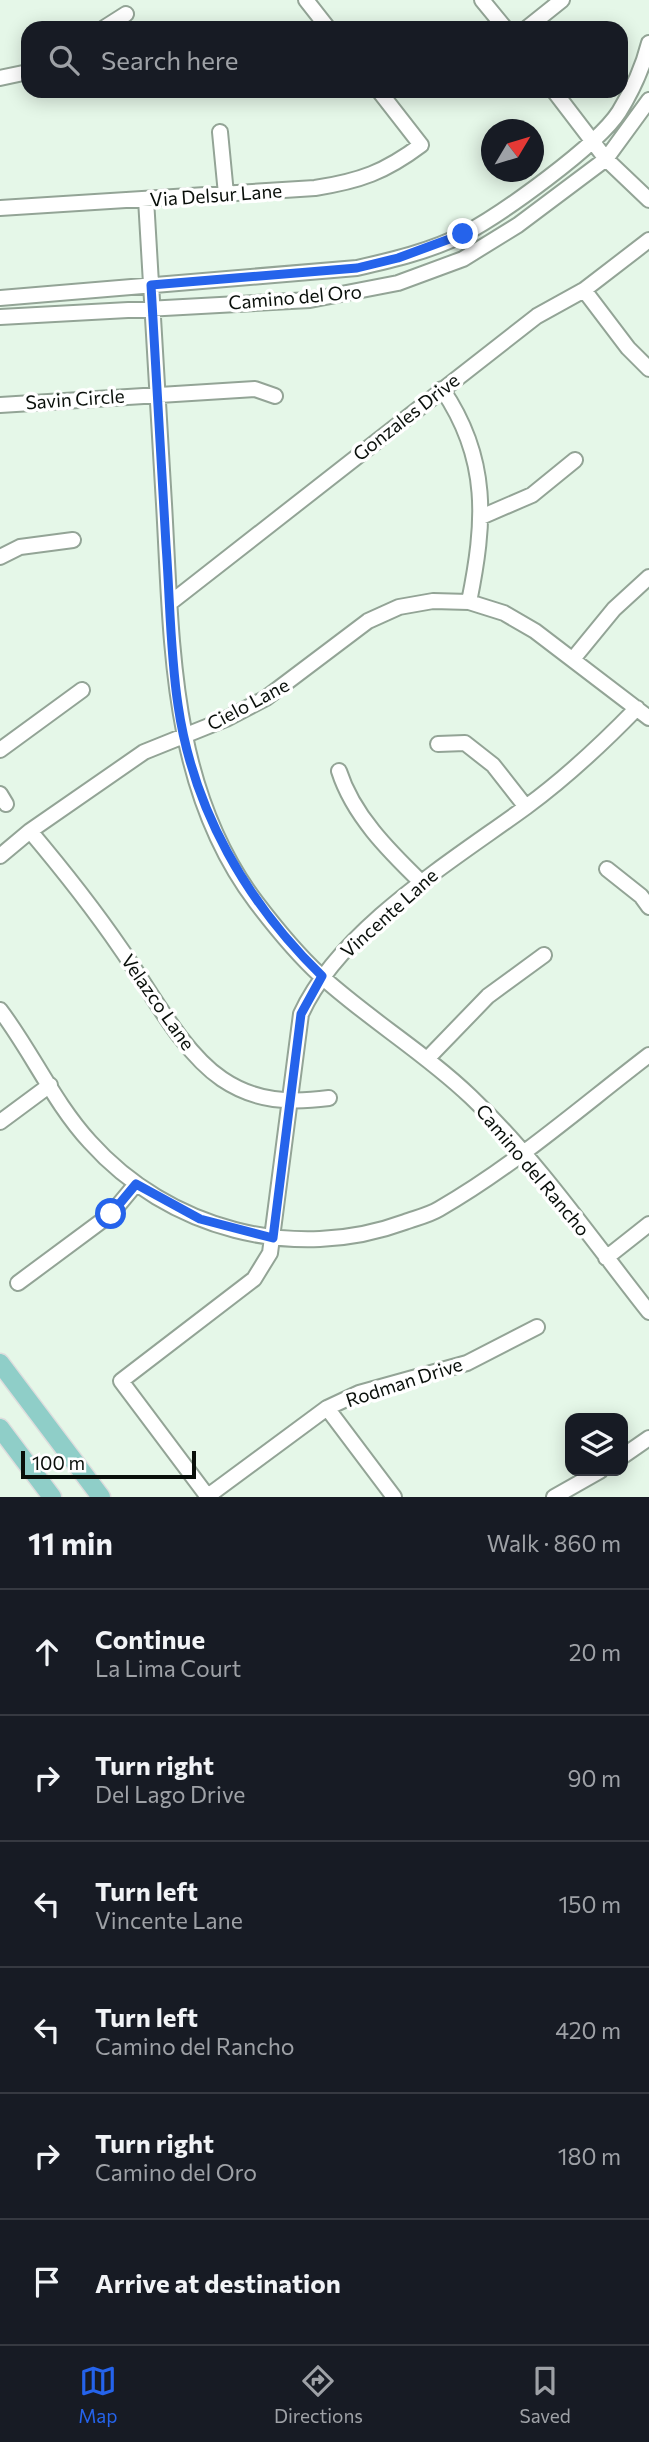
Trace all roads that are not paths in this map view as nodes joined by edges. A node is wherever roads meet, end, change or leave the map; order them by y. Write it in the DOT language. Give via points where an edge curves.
graph roads {
  1 [pos="306,0"];
  2 [pos="482,0"];
  3 [pos="562,0"];
  4 [pos="126,14"];
  5 [pos="115,21"];
  6 [pos="322,21"];
  7 [pos="499,21"];
  8 [pos="536,21"];
  9 [pos="649,43"];
  10 [pos="21,74"];
  11 [pos="0,78"];
  12 [pos="628,94"];
  13 [pos="384,98"];
  14 [pos="559,98"];
  15 [pos="626,98"];
  16 [pos="649,100"];
  17 [pos="220,132"];
  18 [pos="592,141"];
  19 [pos="606,159"];
  20 [pos="226,194"];
  21 [pos="146,199"];
  22 [pos="649,200"];
  23 [pos="0,208"];
  24 [pos="649,240"];
  25 [pos="151,285"];
  26 [pos="584,290"];
  27 [pos="0,298"];
  28 [pos="152,307"];
  29 [pos="0,317"];
  30 [pos="649,369"];
  31 [pos="442,389"];
  32 [pos="157,393"];
  33 [pos="275,396"];
  34 [pos="0,405"];
  35 [pos="575,460"];
  36 [pos="481,517"];
  37 [pos="73,540"];
  38 [pos="0,557"];
  39 [pos="649,577"];
  40 [pos="469,602"];
  41 [pos="170,603"];
  42 [pos="573,659"];
  43 [pos="82,690"];
  44 [pos="637,708"];
  45 [pos="649,718"];
  46 [pos="183,736"];
  47 [pos="438,744"];
  48 [pos="0,750"];
  49 [pos="339,771"];
  50 [pos="526,807"];
  51 [pos="30,831"];
  52 [pos="0,856"];
  53 [pos="607,869"];
  54 [pos="421,882"];
  55 [pos="649,907"];
  56 [pos="544,955"];
  57 [pos="322,976"];
  58 [pos="0,1010"];
  59 [pos="649,1055"];
  60 [pos="428,1058"];
  61 [pos="50,1085"];
  62 [pos="329,1098"];
  63 [pos="290,1103"];
  64 [pos="0,1122"];
  65 [pos="522,1152"];
  66 [pos="136,1184"];
  67 [pos="649,1224"];
  68 [pos="273,1238"];
  69 [pos="606,1258"];
  70 [pos="18,1283"];
  71 [pos="649,1312"];
  72 [pos="537,1327"];
  73 [pos="0,1363"];
  74 [pos="327,1408"];
  75 [pos="0,1428"];
  76 [pos="648,1443"];
  77 [pos="628,1453"];
  78 [pos="591,1476"];
  79 [pos="52,1497"];
  80 [pos="101,1497"];
  81 [pos="208,1497"];
  82 [pos="394,1497"];
  83 [pos="554,1497"];
  1 -- 6 [label="street"];
  2 -- 7 [label="street"];
  3 -- 8 [label="street"];
  4 -- 5 [label="street"];
  9 -- 12 [label="street, Camino del Oro"];
  10 -- 11 [label="street"];
  13 -- 20 [label="street, Via Delsur Lane" via="421,145 394,166 359,181"];
  14 -- 18 [label="street"];
  15 -- 18 [label="street, Camino del Oro"];
  16 -- 19 [label="street, Camino del Oro"];
  17 -- 20 [label="street"];
  18 -- 19 [label="street"];
  18 -- 25 [label="street, Camino del Oro" via="518,200 463,234 398,258 310,275"];
  19 -- 22 [label="street"];
  19 -- 28 [label="street, Camino del Oro" via="518,225 463,259 398,283 310,300"];
  20 -- 21 [label="street, Via Delsur Lane"];
  21 -- 23 [label="street, Via Delsur Lane"];
  21 -- 25 [label="street, Camino del Rancho"];
  24 -- 26 [label="street, Gonzales Drive"];
  25 -- 27 [label="street, Camino del Oro"];
  25 -- 28 [label="street, Camino del Rancho"];
  26 -- 30 [label="street"];
  26 -- 31 [label="street, Gonzales Drive" via="537,316"];
  28 -- 29 [label="street, Camino del Oro"];
  28 -- 32 [label="street, Camino del Rancho"];
  31 -- 36 [label="street" via="458,413 476,460"];
  31 -- 41 [label="street, Gonzales Drive"];
  32 -- 33 [label="street, Savin Circle" via="255,389"];
  32 -- 34 [label="street, Savin Circle"];
  32 -- 41 [label="street, Camino del Rancho"];
  35 -- 36 [label="street" via="532,495"];
  36 -- 40 [label="street"];
  37 -- 38 [label="street" via="20,547"];
  39 -- 42 [label="street"];
  40 -- 42 [label="street, Cielo Lane" via="504,612"];
  40 -- 46 [label="street, Cielo Lane" via="433,601 399,607 368,621 266,698"];
  41 -- 46 [label="street, Camino del Rancho"];
  42 -- 44 [label="street, Cielo Lane"];
  43 -- 48 [label="street"];
  44 -- 45 [label="street, Cielo Lane"];
  44 -- 50 [label="street, Vincente Lane" via="588,758"];
  46 -- 51 [label="street, Cielo Lane" via="144,752"];
  46 -- 57 [label="street, Camino del Rancho" via="215,832 254,899"];
  47 -- 50 [label="street" via="465,743 494,765"];
  49 -- 54 [label="street" via="345,792 373,831"];
  50 -- 54 [label="street, Vincente Lane"];
  51 -- 52 [label="street, Cielo Lane"];
  51 -- 63 [label="street, Velazco Lane" via="85,897 194,1055 223,1079 255,1095"];
  53 -- 55 [label="street"];
  54 -- 57 [label="street, Vincente Lane"];
  56 -- 60 [label="street" via="488,996"];
  57 -- 60 [label="street, Camino del Rancho"];
  57 -- 63 [label="street, Vincente Lane" via="301,1014"];
  58 -- 61 [label="street"];
  59 -- 65 [label="street"];
  60 -- 65 [label="street, Camino del Rancho"];
  61 -- 64 [label="street"];
  61 -- 66 [label="street" via="91,1143"];
  62 -- 63 [label="street, Velazco Lane"];
  63 -- 68 [label="street, Vincente Lane"];
  65 -- 68 [label="street" via="437,1210 381,1231 337,1239"];
  65 -- 69 [label="street, Camino del Rancho"];
  66 -- 68 [label="street" via="200,1219"];
  66 -- 70 [label="street" via="111,1214"];
  67 -- 69 [label="street"];
  68 -- 81 [label="street, Vincente Lane" via="270,1253 254,1279 121,1381"];
  69 -- 71 [label="street, Camino del Rancho"];
  72 -- 74 [label="street, Rodman Drive" via="467,1363 359,1394"];
  73 -- 80 [label="main road"];
  74 -- 81 [label="street, Rodman Drive"];
  74 -- 82 [label="street"];
  75 -- 79 [label="main road"];
  76 -- 77 [label="street"];
  78 -- 83 [label="street"];
}
